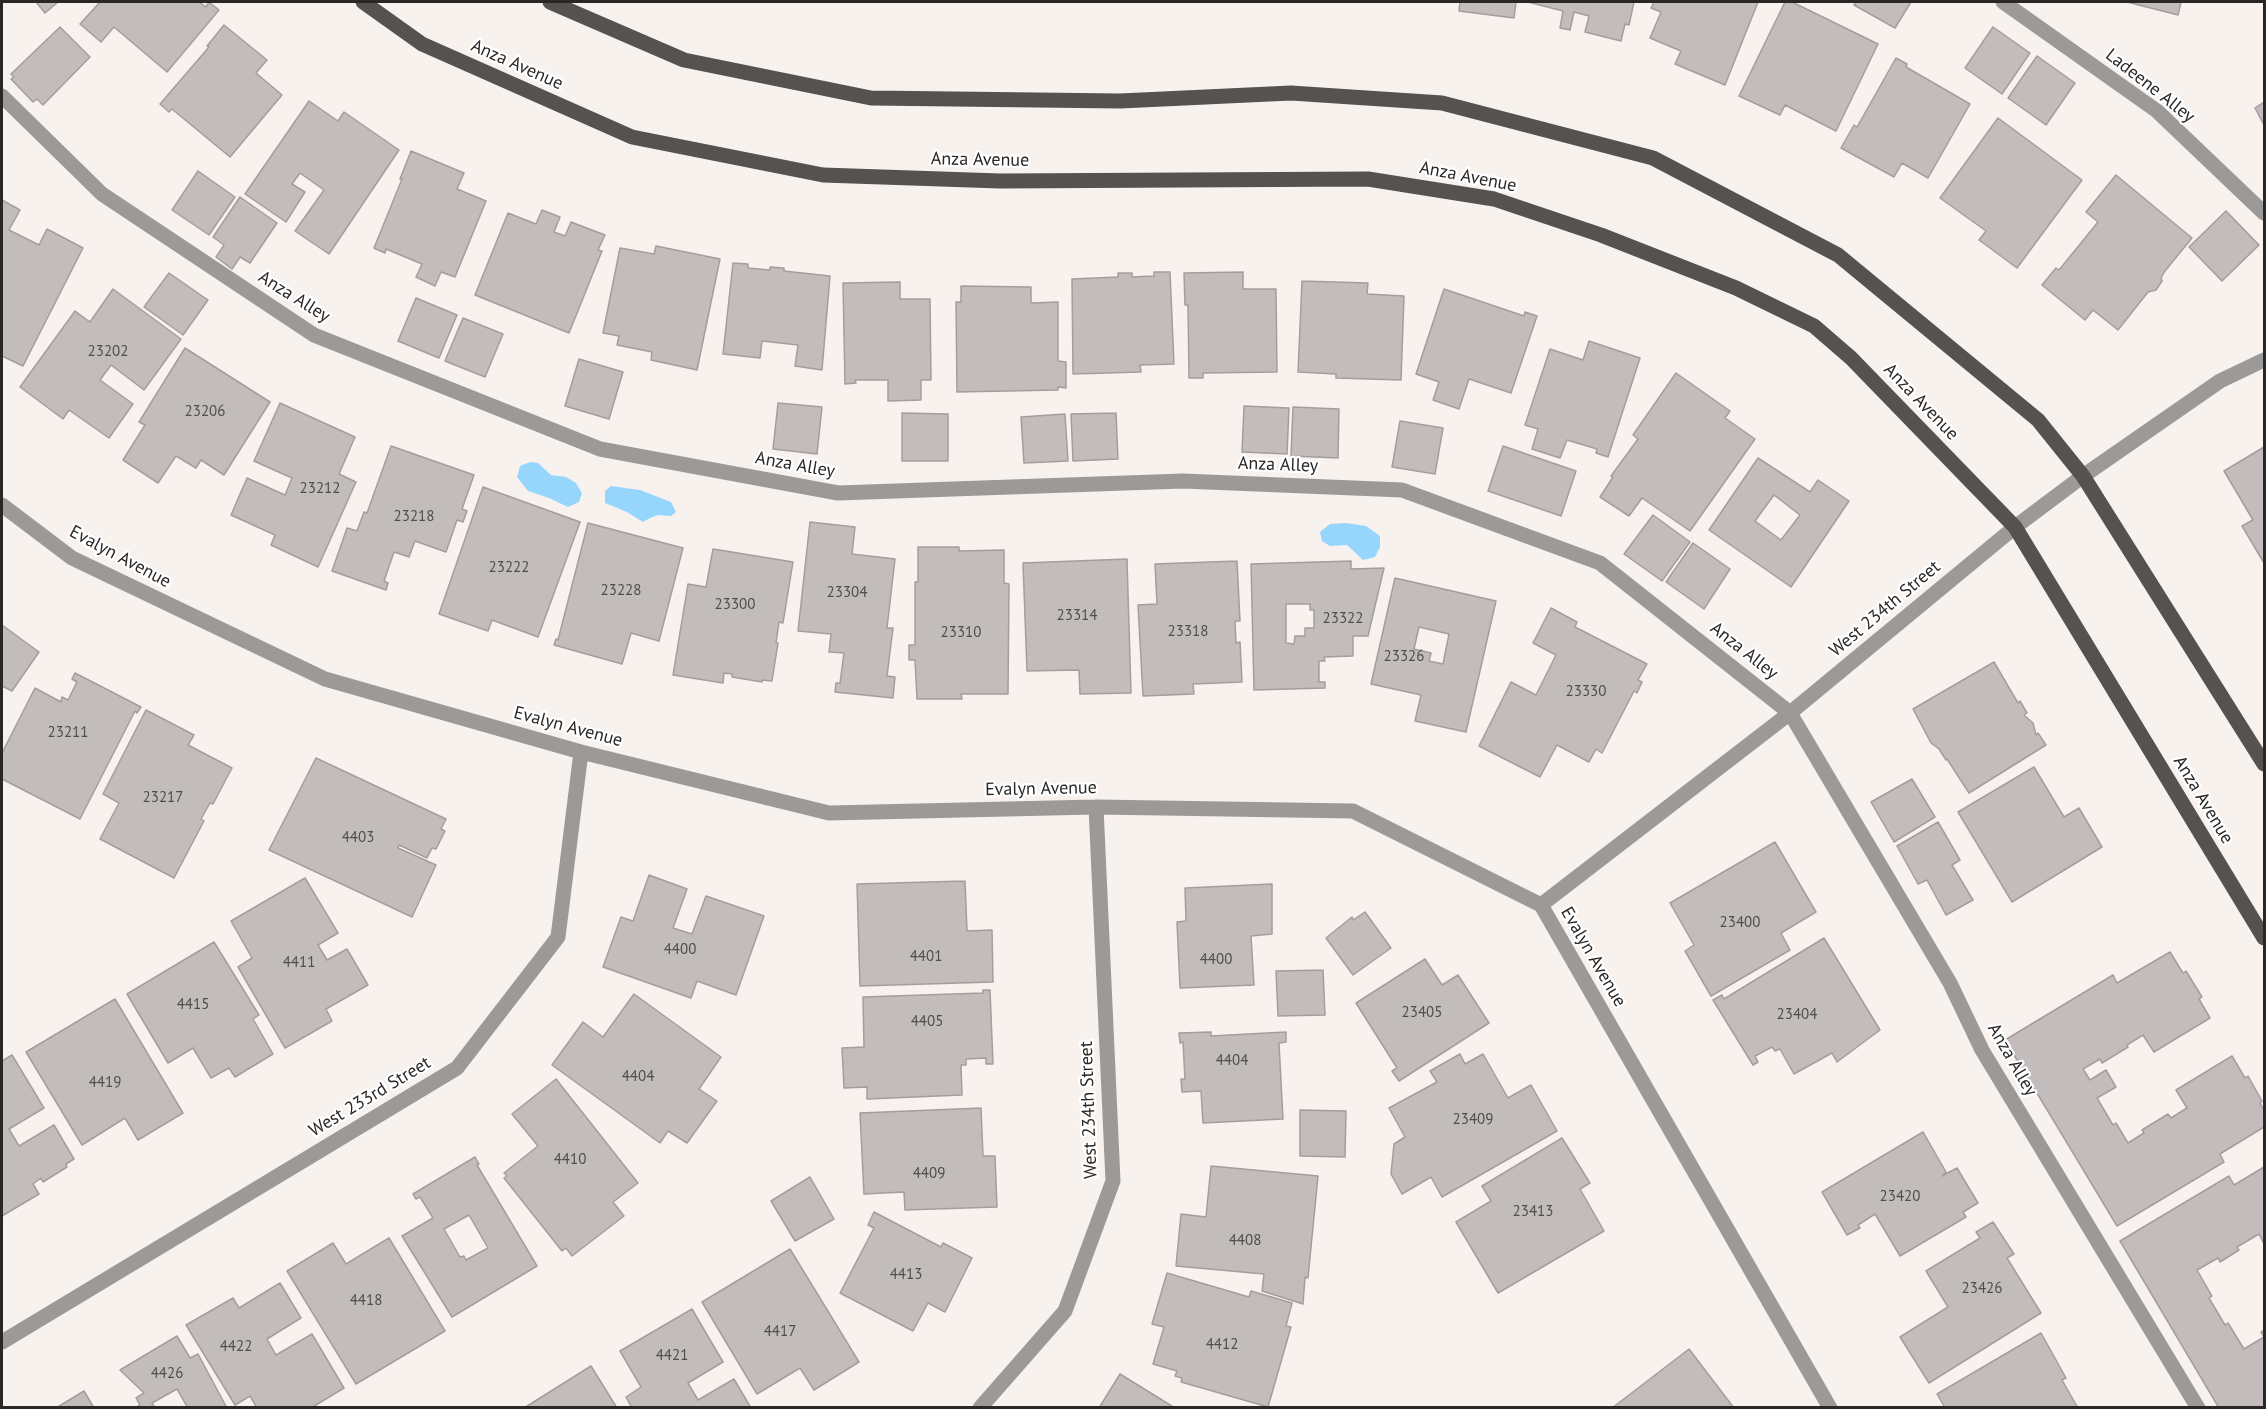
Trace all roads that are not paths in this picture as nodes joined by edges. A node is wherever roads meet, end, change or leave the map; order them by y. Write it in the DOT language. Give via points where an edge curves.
graph roads {
  1 [pos="363,2"];
  2 [pos="550,2"];
  3 [pos="2003,2"];
  4 [pos="2,96"];
  5 [pos="2265,213"];
  6 [pos="2265,360"];
  7 [pos="2083,476"];
  8 [pos="2,505"];
  9 [pos="2014,527"];
  10 [pos="1790,713"];
  11 [pos="581,752"];
  12 [pos="2265,764"];
  13 [pos="1096,807"];
  14 [pos="1541,905"];
  15 [pos="2265,938"];
  16 [pos="2,1342"];
  17 [pos="980,1407"];
  18 [pos="1830,1407"];
  19 [pos="2198,1407"];
  1 -- 9 [label="main road, Anza Avenue" via="423,44 632,137 823,175 1000,181 1368,179 1494,199 1601,235 1725,284 1814,326 1851,358"];
  2 -- 7 [label="main road" via="684,60 871,98 1119,101 1291,93 1442,103 1653,158 1838,255 2038,420"];
  3 -- 5 [label="street, Ladeene Alley" via="2157,111"];
  4 -- 10 [label="street, Anza Alley" via="102,194 314,335 600,449 838,493 1183,481 1402,490 1600,563"];
  6 -- 7 [label="street, West 234th Street" via="2220,381"];
  7 -- 9 [label="street, West 234th Street"];
  7 -- 12 [label="main road"];
  8 -- 11 [label="street, Evalyn Avenue" via="72,558 325,679"];
  9 -- 10 [label="street, West 234th Street"];
  9 -- 15 [label="main road, Anza Avenue"];
  10 -- 14 [label="street, West 234th Street"];
  10 -- 19 [label="street, Anza Alley" via="1950,983 1982,1050"];
  11 -- 13 [label="street, Evalyn Avenue" via="829,813"];
  11 -- 16 [label="street, West 233rd Street" via="558,937 457,1068"];
  13 -- 14 [label="street, Evalyn Avenue" via="1353,811"];
  13 -- 17 [label="street, West 234th Street" via="1113,1181 1065,1311"];
  14 -- 18 [label="street, Evalyn Avenue"];
}
